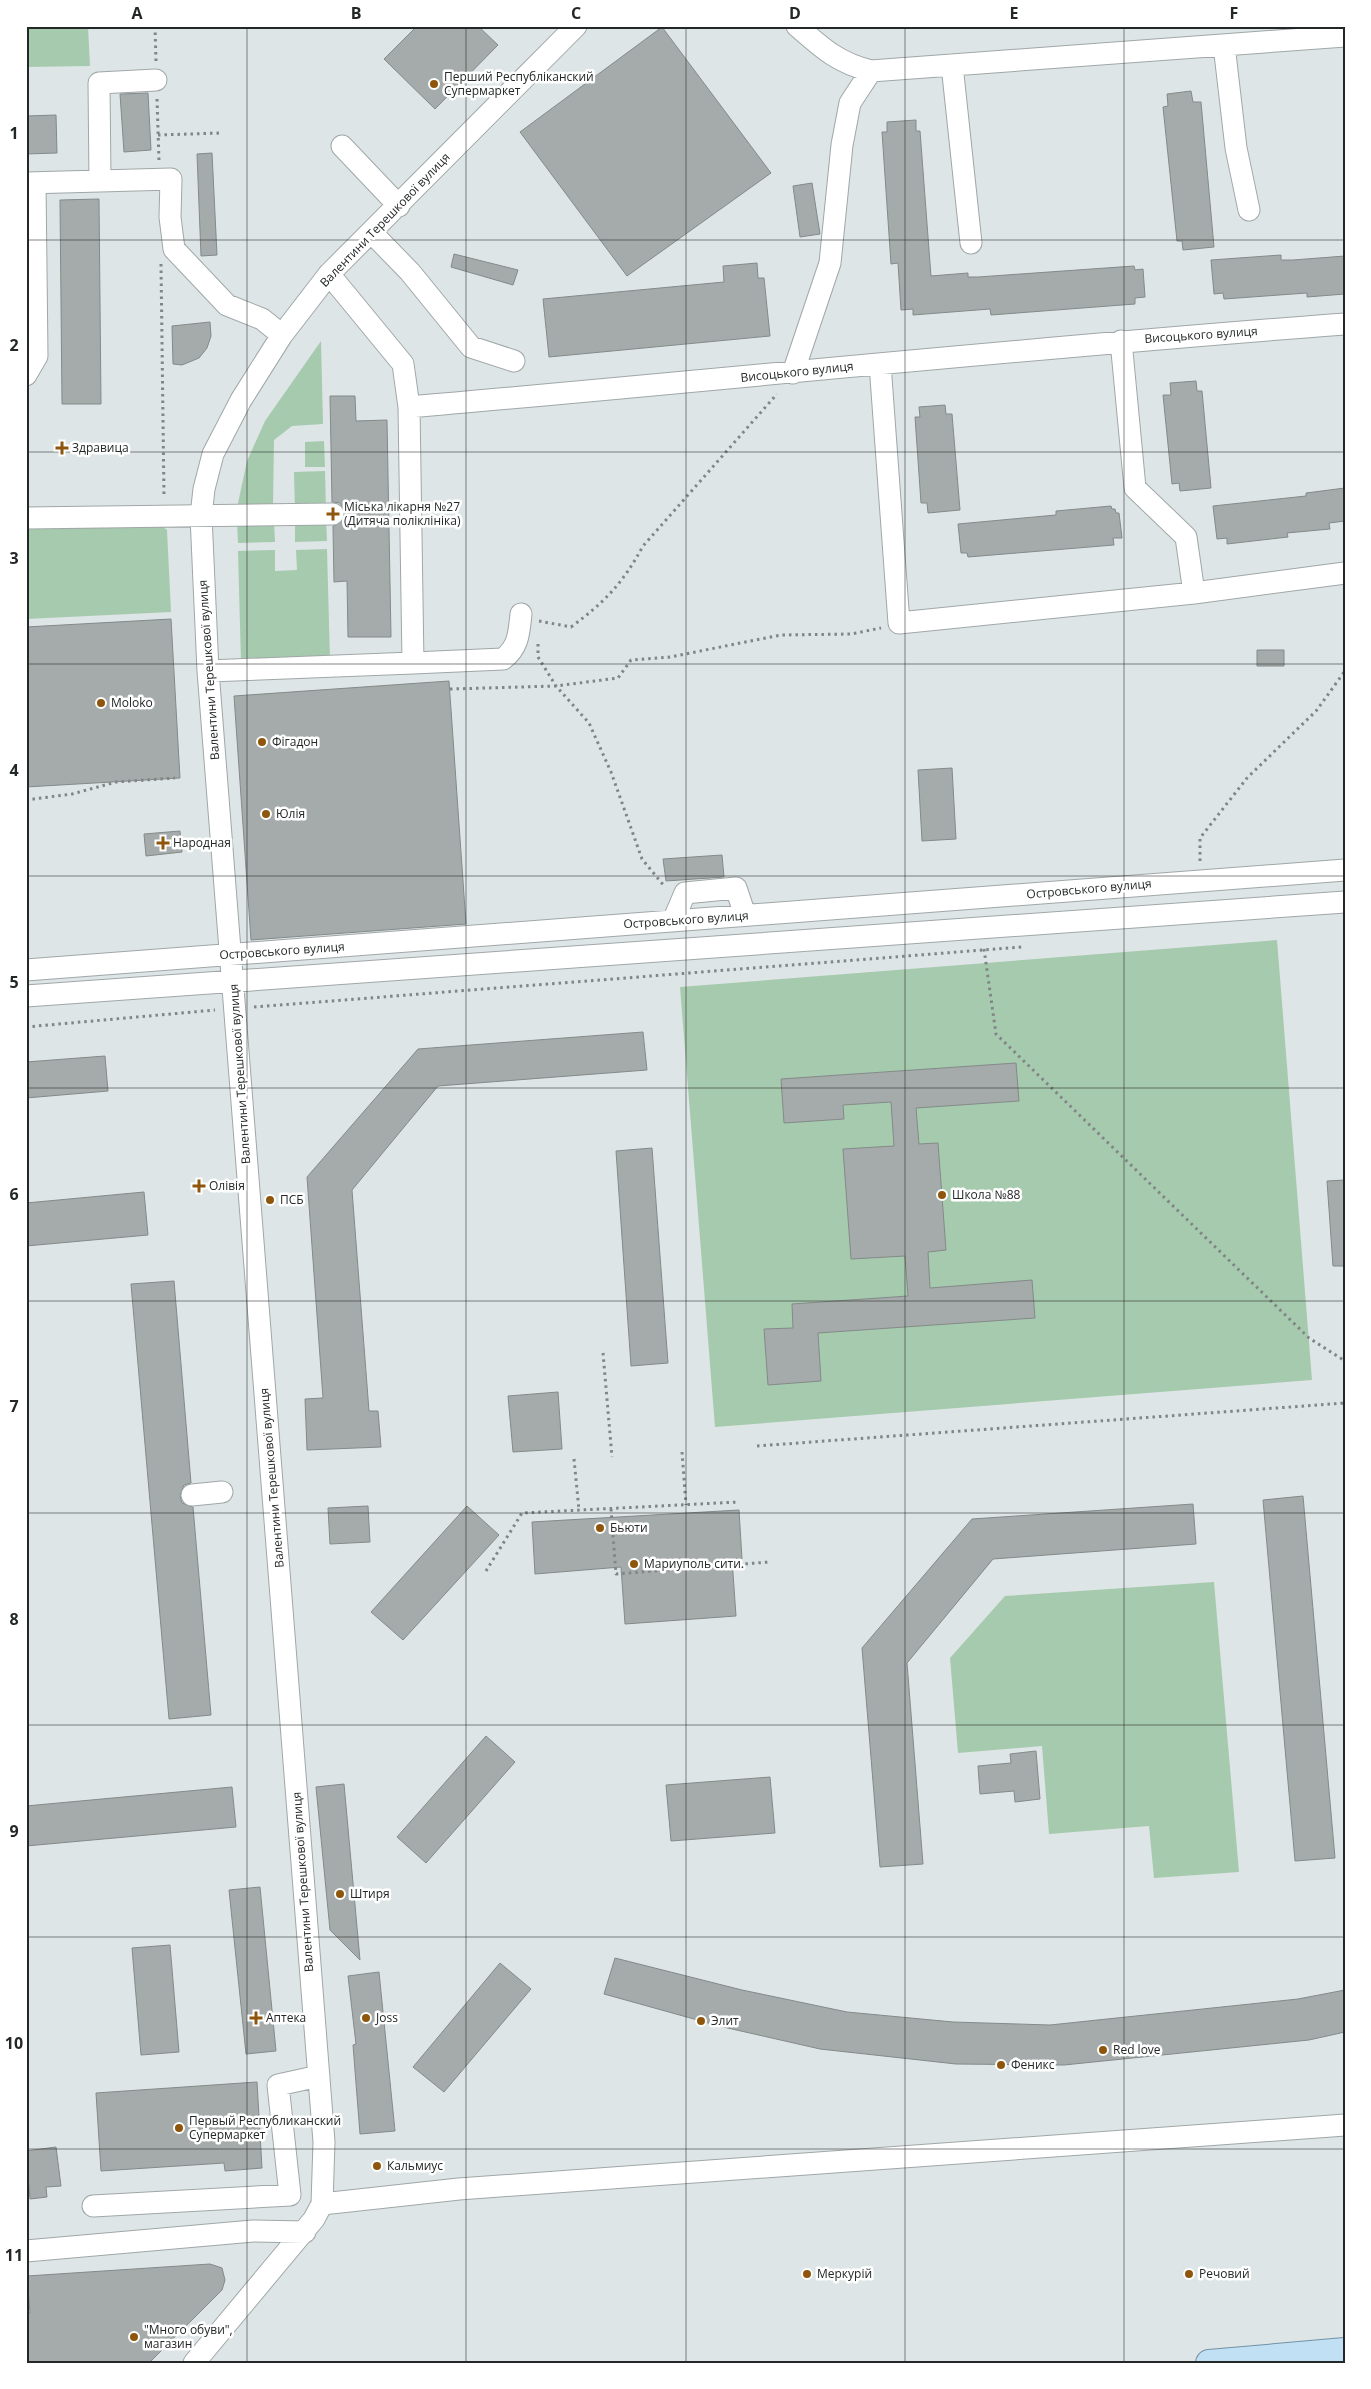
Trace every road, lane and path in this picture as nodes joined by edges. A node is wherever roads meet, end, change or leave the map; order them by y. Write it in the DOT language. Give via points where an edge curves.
graph roads {
  1 [pos="155,26"];
  2 [pos="576,26"];
  3 [pos="797,26"];
  4 [pos="1345,36"];
  5 [pos="1224,45"];
  6 [pos="952,65"];
  7 [pos="871,71"];
  8 [pos="156,80"];
  9 [pos="221,133"];
  10 [pos="158,134"];
  11 [pos="342,146"];
  12 [pos="160,180"];
  13 [pos="100,181"];
  14 [pos="31,183"];
  15 [pos="399,206"];
  16 [pos="1249,210"];
  17 [pos="372,233"];
  18 [pos="971,243"];
  19 [pos="161,259"];
  20 [pos="330,274"];
  21 [pos="1345,324"];
  22 [pos="282,335"];
  23 [pos="1121,341"];
  24 [pos="514,361"];
  25 [pos="880,364"];
  26 [pos="793,373"];
  27 [pos="26,375"];
  28 [pos="409,407"];
  29 [pos="333,514"];
  30 [pos="165,516"];
  31 [pos="201,516"];
  32 [pos="26,518"];
  33 [pos="1345,574"];
  34 [pos="1194,593"];
  35 [pos="521,614"];
  36 [pos="899,623"];
  37 [pos="537,629"];
  38 [pos="538,638"];
  39 [pos="413,663"];
  40 [pos="208,671"];
  41 [pos="1345,671"];
  42 [pos="556,686"];
  43 [pos="450,689"];
  44 [pos="175,778"];
  45 [pos="26,800"];
  46 [pos="1345,870"];
  47 [pos="1200,881"];
  48 [pos="1345,902"];
  49 [pos="744,915"];
  50 [pos="671,921"];
  51 [pos="981,928"];
  52 [pos="1023,948"];
  53 [pos="984,950"];
  54 [pos="230,954"];
  55 [pos="26,970"];
  56 [pos="232,982"];
  57 [pos="26,996"];
  58 [pos="235,1008"];
  59 [pos="26,1027"];
  60 [pos="603,1353"];
  61 [pos="1345,1361"];
  62 [pos="1345,1403"];
  63 [pos="757,1446"];
  64 [pos="682,1452"];
  65 [pos="612,1457"];
  66 [pos="574,1460"];
  67 [pos="222,1492"];
  68 [pos="192,1495"];
  69 [pos="738,1502"];
  70 [pos="686,1505"];
  71 [pos="611,1509"];
  72 [pos="578,1510"];
  73 [pos="769,1562"];
  74 [pos="486,1571"];
  75 [pos="319,2076"];
  76 [pos="1345,2124"];
  77 [pos="322,2204"];
  78 [pos="93,2206"];
  79 [pos="304,2232"];
  80 [pos="26,2251"];
  81 [pos="1345,2351"];
  82 [pos="1305,2358"];
  83 [pos="194,2363"];
  84 [pos="1209,2363"];
  1 -- 8 [label="path"];
  2 -- 15 [label="street, Валентини Терешкової вулиця"];
  3 -- 7 [label="street" via="830,55 851,66"];
  4 -- 5 [label="street"];
  5 -- 6 [label="street"];
  5 -- 16 [label="street" via="1236,148"];
  6 -- 7 [label="street"];
  6 -- 18 [label="street"];
  7 -- 26 [label="street" via="850,103 842,145 830,263"];
  8 -- 10 [label="path"];
  8 -- 13 [label="street" via="99,83"];
  9 -- 10 [label="path"];
  10 -- 12 [label="path"];
  11 -- 15 [label="street"];
  12 -- 13 [label="street"];
  12 -- 22 [label="street" via="171,179 170,217 174,249 227,305 262,319"];
  13 -- 14 [label="street"];
  14 -- 27 [label="street" via="37,356"];
  15 -- 17 [label="street, Валентини Терешкової вулиця"];
  17 -- 20 [label="street, Валентини Терешкової вулиця"];
  17 -- 24 [label="street" via="410,272 471,347"];
  19 -- 30 [label="path"];
  20 -- 22 [label="street, Валентини Терешкової вулиця"];
  20 -- 28 [label="street" via="403,364"];
  21 -- 23 [label="street, Висоцького вулиця"];
  22 -- 31 [label="street, Валентини Терешкової вулиця" via="241,400 213,454"];
  23 -- 25 [label="street, Висоцького вулиця"];
  23 -- 34 [label="street" via="1134,488 1186,537"];
  25 -- 26 [label="street, Висоцького вулиця"];
  25 -- 36 [label="street"];
  26 -- 28 [label="street, Висоцького вулиця"];
  26 -- 37 [label="path" via="643,546 628,575 595,609 570,626 537,620"];
  28 -- 39 [label="street"];
  29 -- 31 [label="street"];
  30 -- 31 [label="street"];
  30 -- 32 [label="street"];
  31 -- 40 [label="street, Валентини Терешкової вулиця"];
  33 -- 34 [label="street"];
  34 -- 36 [label="street"];
  35 -- 39 [label="street" via="516,644 504,659"];
  36 -- 42 [label="path" via="874,631 781,635 670,657 631,660 618,678"];
  38 -- 42 [label="path" via="538,657"];
  39 -- 40 [label="street"];
  40 -- 54 [label="street, Валентини Терешкової вулиця"];
  41 -- 47 [label="path" via="1316,711 1247,778 1200,838"];
  42 -- 43 [label="path"];
  42 -- 50 [label="path" via="589,723 611,772 642,859 667,889"];
  44 -- 45 [label="path" via="116,782 72,794"];
  46 -- 47 [label="street, Островського вулиця"];
  47 -- 49 [label="street, Островського вулиця"];
  48 -- 51 [label="street"];
  49 -- 50 [label="street, Островського вулиця"];
  49 -- 50 [label="street" via="736,888 707,890 685,893"];
  50 -- 54 [label="street, Островського вулиця"];
  51 -- 53 [label="path"];
  51 -- 56 [label="street"];
  52 -- 53 [label="path"];
  53 -- 58 [label="path"];
  53 -- 61 [label="path" via="996,1034 1309,1338"];
  54 -- 55 [label="street, Островського вулиця"];
  54 -- 56 [label="street, Валентини Терешкової вулиця"];
  56 -- 57 [label="street"];
  56 -- 58 [label="street, Валентини Терешкової вулиця"];
  58 -- 59 [label="path"];
  58 -- 75 [label="street, Валентини Терешкової вулиця"];
  60 -- 65 [label="path"];
  62 -- 63 [label="path"];
  64 -- 70 [label="path"];
  66 -- 72 [label="path"];
  67 -- 68 [label="street"];
  69 -- 70 [label="path"];
  70 -- 71 [label="path"];
  71 -- 72 [label="path"];
  71 -- 73 [label="path" via="616,1574"];
  72 -- 74 [label="path" via="522,1513"];
  75 -- 77 [label="street, Валентини Терешкової вулиця" via="324,2142"];
  75 -- 78 [label="street" via="278,2085 290,2195"];
  76 -- 77 [label="street" via="468,2188"];
  77 -- 79 [label="street"];
  79 -- 80 [label="street" via="252,2232"];
  79 -- 83 [label="street"];
  81 -- 82 [label="main road"];
  82 -- 84 [label="main road"];
}
